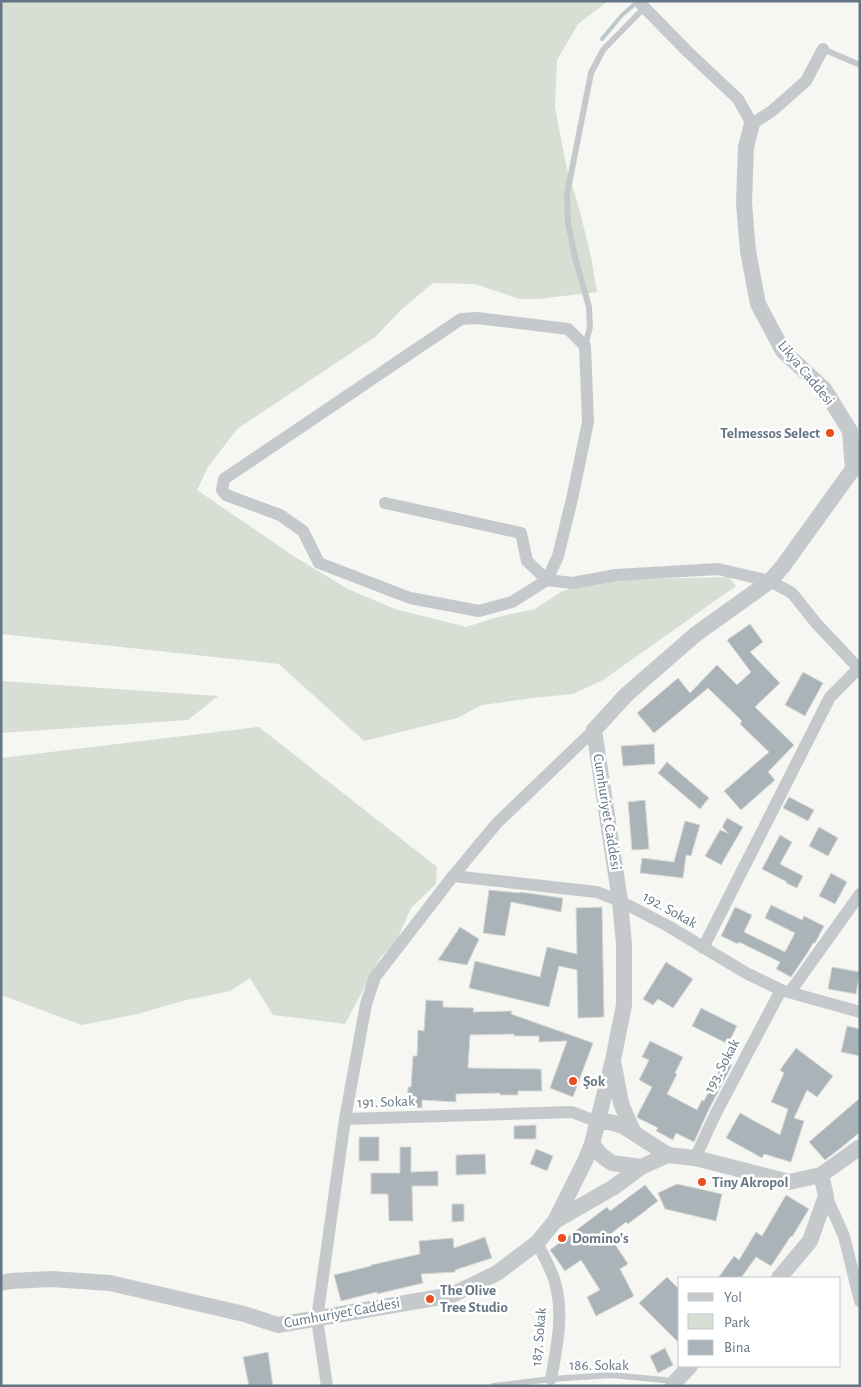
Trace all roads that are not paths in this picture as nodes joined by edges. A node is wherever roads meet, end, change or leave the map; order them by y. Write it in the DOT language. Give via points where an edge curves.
graph roads {
  1 [pos="641,5"];
  2 [pos="823,49"];
  3 [pos="860,66"];
  4 [pos="752,124"];
  5 [pos="585,346"];
  6 [pos="855,427"];
  7 [pos="857,472"];
  8 [pos="385,503"];
  9 [pos="547,580"];
  10 [pos="770,581"];
  11 [pos="859,669"];
  12 [pos="594,730"];
  13 [pos="453,876"];
  14 [pos="860,894"];
  15 [pos="620,901"];
  16 [pos="703,948"];
  17 [pos="786,991"];
  18 [pos="860,1012"];
  19 [pos="613,1060"];
  20 [pos="345,1119"];
  21 [pos="598,1122"];
  22 [pos="635,1133"];
  23 [pos="592,1144"];
  24 [pos="860,1147"];
  25 [pos="668,1155"];
  26 [pos="695,1158"];
  27 [pos="641,1167"];
  28 [pos="821,1175"];
  29 [pos="826,1196"];
  30 [pos="555,1221"];
  31 [pos="537,1243"];
  32 [pos="781,1277"];
  33 [pos="1,1283"];
  34 [pos="860,1301"];
  35 [pos="317,1318"];
  36 [pos="689,1367"];
  37 [pos="551,1379"];
  38 [pos="674,1384"];
  39 [pos="327,1386"];
  40 [pos="493,1386"];
  1 -- 4 [label="street" via="738,99"];
  1 -- 5 [label="lane" via="603,50 591,73 567,194 568,222 589,307 590,327"];
  2 -- 3 [label="lane"];
  2 -- 4 [label="street" via="806,81"];
  4 -- 6 [label="street, Likya Caddesi" via="746,147 744,203 748,251 758,304 783,351 824,389"];
  5 -- 9 [label="street" via="588,422 558,556"];
  5 -- 9 [label="street" via="568,330 477,318 461,319 224,478 222,490 226,495 280,516 303,531 319,564 410,598 479,611 512,602"];
  6 -- 7 [label="street, Likya Caddesi"];
  7 -- 10 [label="street, Likya Caddesi"];
  8 -- 9 [label="street" via="521,533 527,561"];
  9 -- 10 [label="street" via="572,583 616,575 718,569"];
  10 -- 11 [label="street" via="792,593"];
  10 -- 12 [label="street" via="696,634 626,695"];
  11 -- 16 [label="street" via="830,697"];
  12 -- 13 [label="street" via="497,823"];
  12 -- 15 [label="street, Cumhuriyet Caddesi"];
  13 -- 15 [label="street, 192. Sokak" via="597,892"];
  13 -- 20 [label="street" via="374,977"];
  14 -- 17 [label="street, 193. Sokak"];
  15 -- 16 [label="street, 192. Sokak"];
  15 -- 19 [label="street, Cumhuriyet Caddesi" via="624,1006"];
  16 -- 17 [label="street, 192. Sokak"];
  17 -- 18 [label="street, 192. Sokak"];
  17 -- 26 [label="street, 193. Sokak" via="716,1113"];
  19 -- 21 [label="street, Cumhuriyet Caddesi"];
  19 -- 22 [label="street" via="621,1103"];
  20 -- 21 [label="street, 191. Sokak" via="572,1112"];
  20 -- 35 [label="street, 191. Sokak"];
  21 -- 22 [label="street" via="610,1122"];
  21 -- 23 [label="street, Cumhuriyet Caddesi"];
  22 -- 25 [label="street"];
  22 -- 27 [label="street" via="643,1148"];
  23 -- 27 [label="street" via="612,1163"];
  23 -- 30 [label="street, Cumhuriyet Caddesi"];
  24 -- 28 [label="street"];
  25 -- 26 [label="street"];
  25 -- 27 [label="street"];
  26 -- 28 [label="street" via="789,1182"];
  27 -- 30 [label="street" via="614,1187"];
  28 -- 29 [label="street"];
  29 -- 32 [label="street" via="810,1241"];
  29 -- 34 [label="street" via="844,1236"];
  30 -- 31 [label="street, Cumhuriyet Caddesi"];
  31 -- 35 [label="street, Cumhuriyet Caddesi" via="497,1273 452,1295"];
  31 -- 37 [label="street, 187. Sokak" via="555,1281 560,1313"];
  33 -- 35 [label="street, Cumhuriyet Caddesi" via="51,1279 110,1284 244,1314 278,1325"];
  35 -- 39 [label="street, 191. Sokak"];
  36 -- 38 [label="street"];
  37 -- 38 [label="lane, 186. Sokak" via="612,1375"];
  37 -- 40 [label="lane, 186. Sokak"];
}
